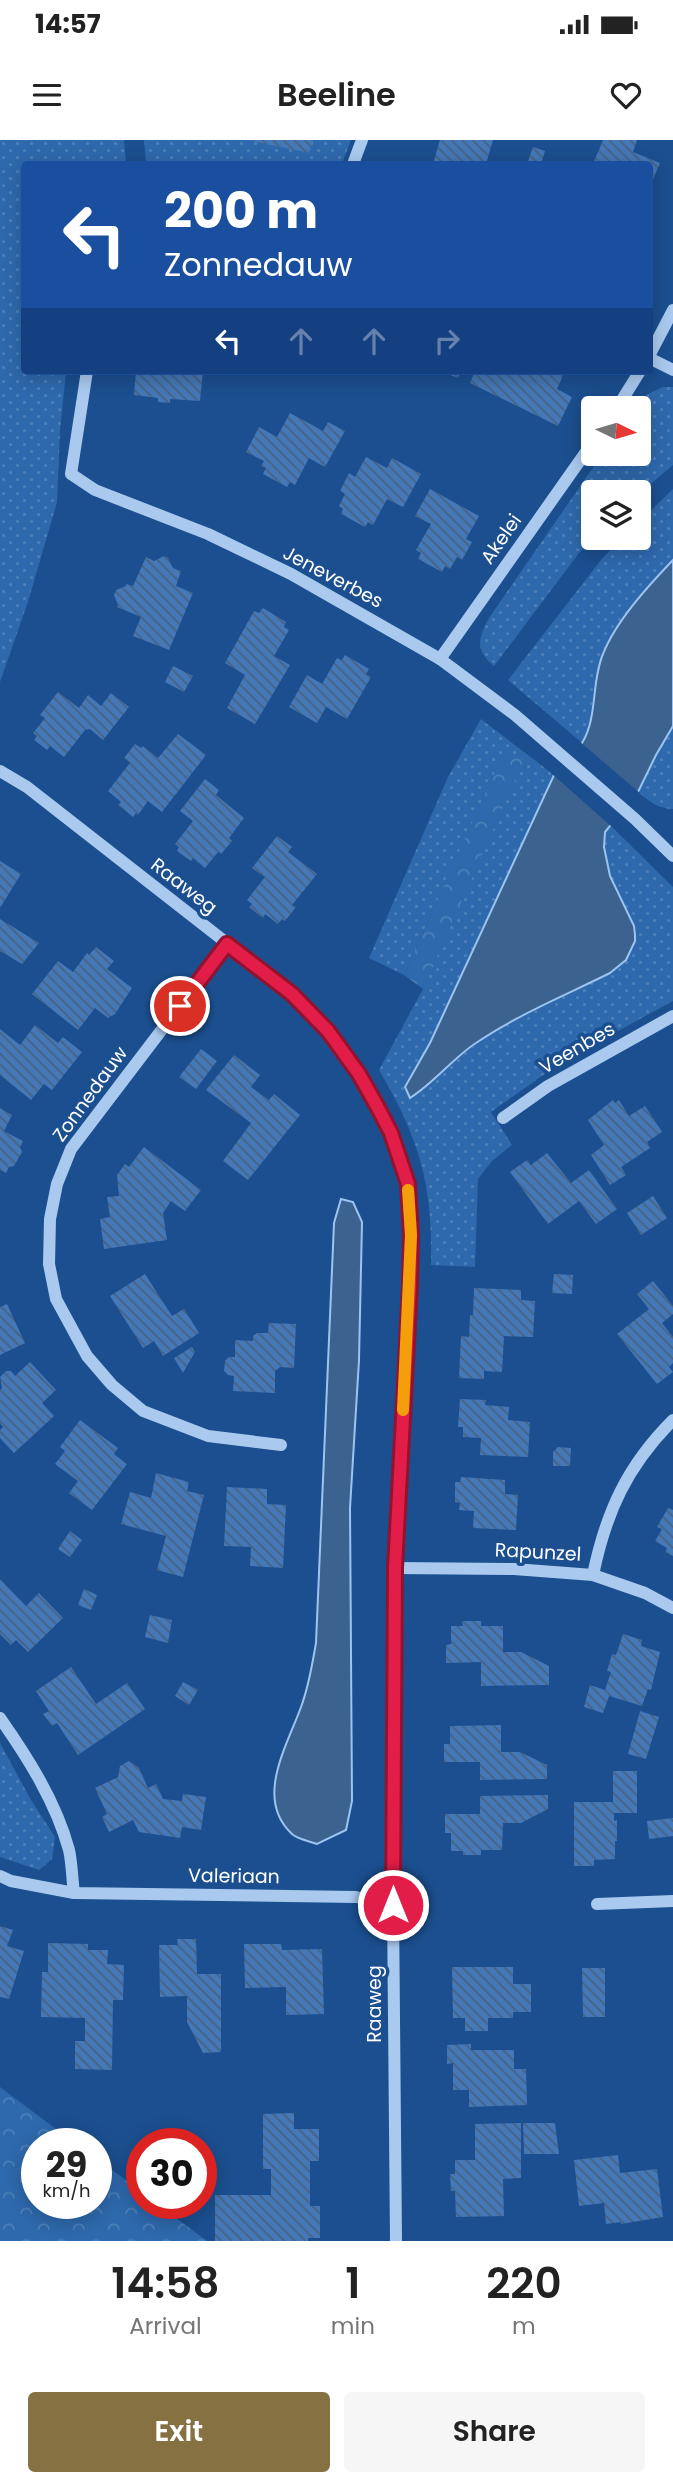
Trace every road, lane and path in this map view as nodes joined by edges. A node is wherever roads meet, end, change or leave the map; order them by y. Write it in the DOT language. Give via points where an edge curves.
graph roads {
  1 [pos="362,140"];
  2 [pos="355,161"];
  3 [pos="673,310"];
  4 [pos="653,349"];
  5 [pos="653,359"];
  6 [pos="673,370"];
  7 [pos="86,375"];
  8 [pos="638,375"];
  9 [pos="624,396"];
  10 [pos="581,459"];
  11 [pos="440,659"];
  12 [pos="0,771"];
  13 [pos="673,856"];
  14 [pos="227,944"];
  15 [pos="673,1016"];
  16 [pos="503,1118"];
  17 [pos="673,1420"];
  18 [pos="281,1445"];
  19 [pos="395,1568"];
  20 [pos="593,1575"];
  21 [pos="673,1608"];
  22 [pos="0,1718"];
  23 [pos="0,1876"];
  24 [pos="74,1893"];
  25 [pos="673,1901"];
  26 [pos="597,1904"];
  27 [pos="393,1905"];
  28 [pos="396,2241"];
  1 -- 2 [label="street"];
  3 -- 4 [label="street"];
  5 -- 6 [label="street"];
  7 -- 11 [label="street, Jeneverbes" via="71,474 95,490 208,534 279,568"];
  8 -- 9 [label="street"];
  10 -- 11 [label="street, Akelei"];
  11 -- 13 [label="street, Jeneverbes" via="515,715"];
  12 -- 14 [label="street, Raaweg" via="27,787"];
  14 -- 18 [label="street, Zonnedauw" via="71,1149 50,1219 49,1264 56,1299 87,1356 143,1411 208,1436"];
  14 -- 19 [label="street, Raaweg" via="292,994 328,1031 378,1108 408,1184 410,1286"];
  15 -- 16 [label="street, Veenbes" via="548,1086"];
  17 -- 20 [label="street" via="619,1490"];
  19 -- 20 [label="street, Rapunzel"];
  19 -- 27 [label="street, Raaweg"];
  20 -- 21 [label="street, Rapunzel" via="645,1592"];
  22 -- 24 [label="street" via="54,1807 69,1852"];
  23 -- 24 [label="street, Valeriaan"];
  24 -- 27 [label="street, Valeriaan" via="356,1897"];
  25 -- 26 [label="street"];
  27 -- 28 [label="street, Raaweg"];
}
